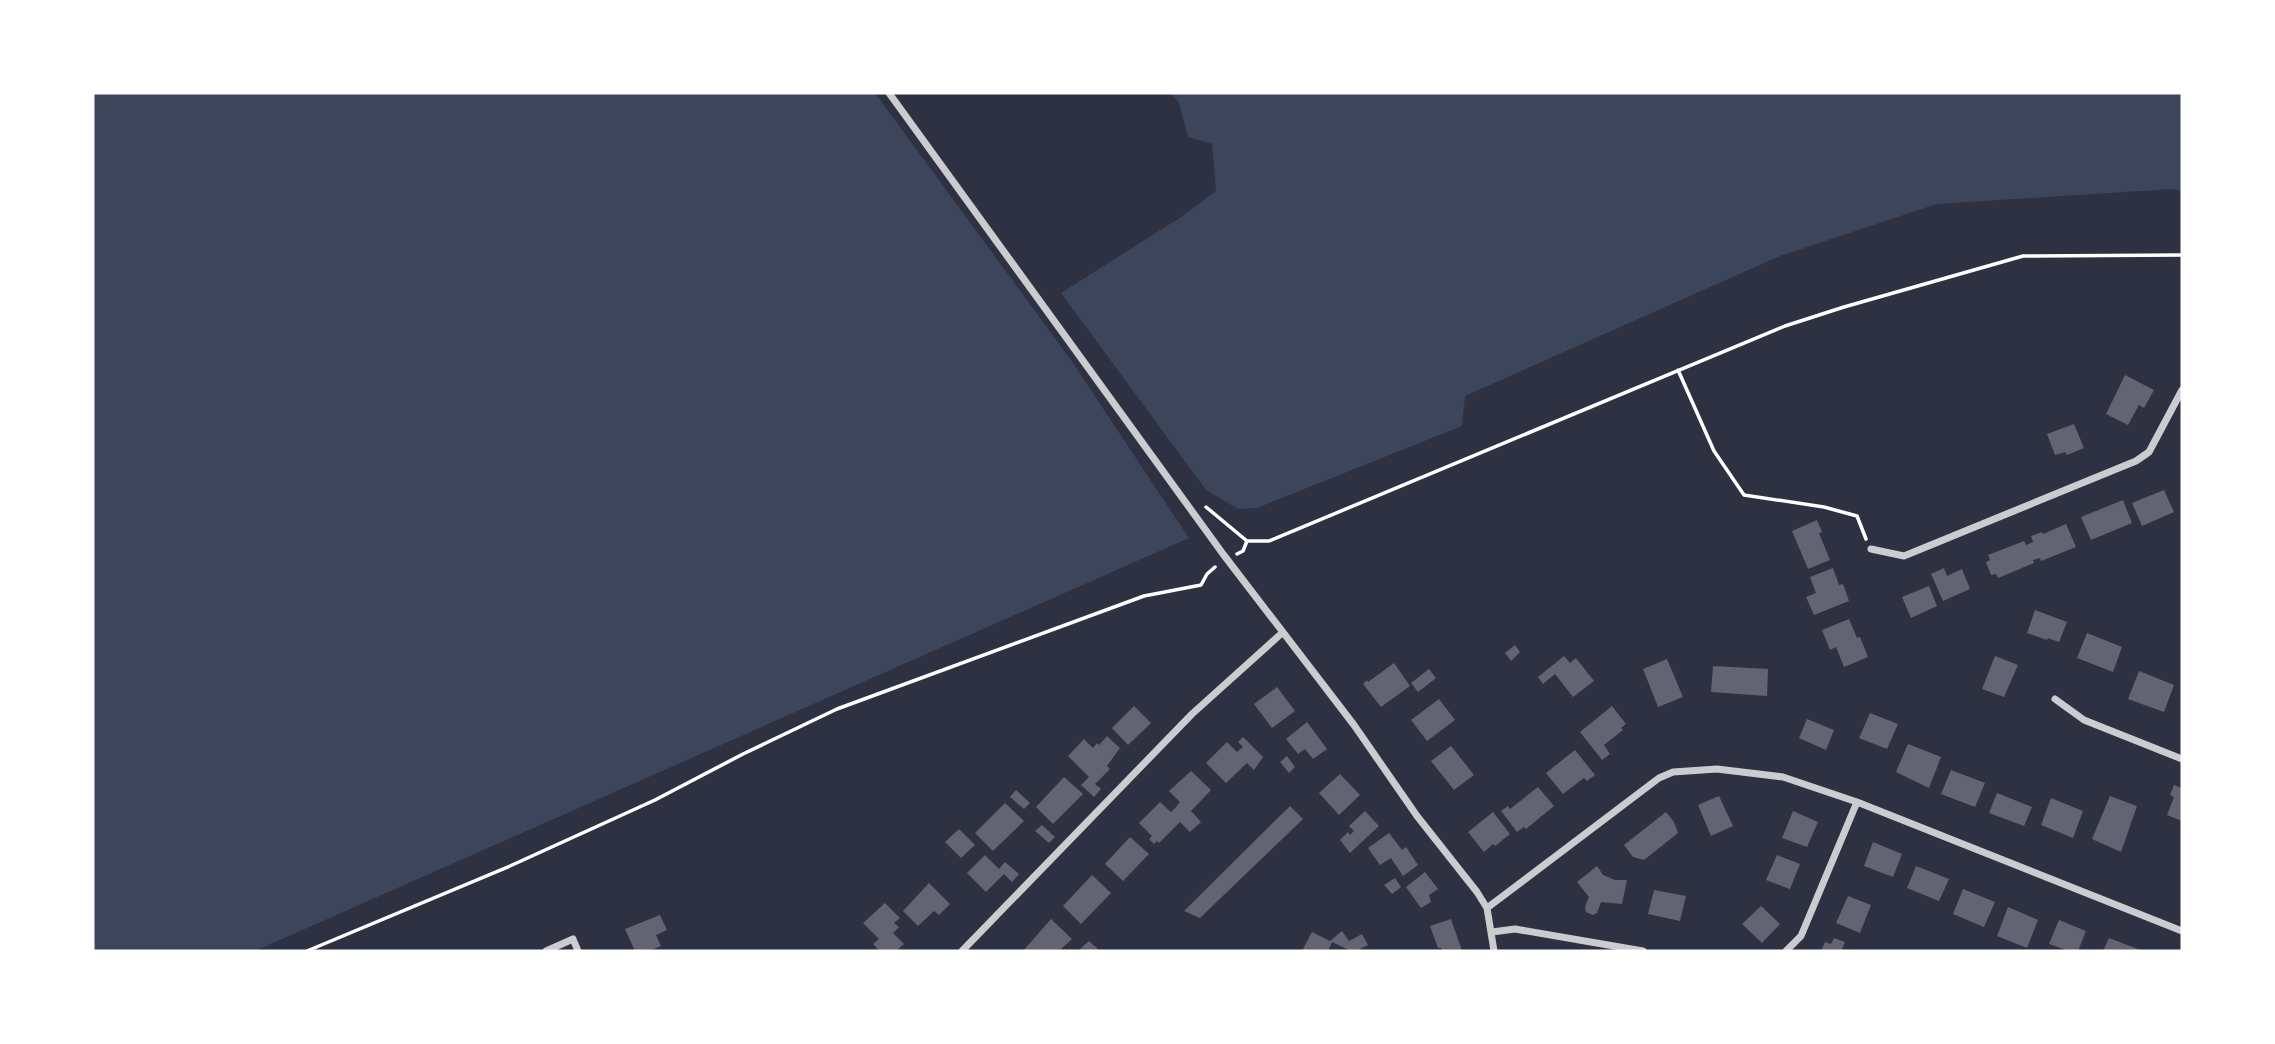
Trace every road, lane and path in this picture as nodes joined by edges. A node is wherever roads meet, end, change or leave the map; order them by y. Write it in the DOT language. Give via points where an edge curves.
graph roads {
  1 [pos="889,93"];
  2 [pos="2182,256"];
  3 [pos="1678,370"];
  4 [pos="2182,390"];
  5 [pos="1200,502"];
  6 [pos="1247,541"];
  7 [pos="1871,549"];
  8 [pos="1234,556"];
  9 [pos="1220,564"];
  10 [pos="1282,633"];
  11 [pos="2055,699"];
  12 [pos="2182,759"];
  13 [pos="1857,802"];
  14 [pos="1487,908"];
  15 [pos="2182,931"];
  16 [pos="1492,932"];
  17 [pos="307,951"];
  18 [pos="546,951"];
  19 [pos="578,951"];
  20 [pos="962,951"];
  21 [pos="1494,951"];
  22 [pos="1643,951"];
  23 [pos="1786,951"];
  1 -- 10 [label="street"];
  2 -- 3 [label="path" via="2023,256 1797,322"];
  3 -- 6 [label="path" via="1269,541"];
  3 -- 7 [label="path" via="1714,451 1744,495 1857,516"];
  4 -- 7 [label="street" via="2149,452 2136,461 1904,556"];
  5 -- 6 [label="path"];
  6 -- 8 [label="path" via="1243,551"];
  9 -- 17 [label="path" via="1201,585 1144,596 837,709 510,866"];
  10 -- 14 [label="street"];
  10 -- 20 [label="street" via="1192,714"];
  11 -- 12 [label="street" via="2084,720"];
  13 -- 14 [label="street" via="1783,777 1717,769 1673,772"];
  13 -- 15 [label="street"];
  13 -- 23 [label="street" via="1801,936"];
  14 -- 16 [label="street"];
  16 -- 21 [label="street"];
  16 -- 22 [label="street" via="1515,929"];
  18 -- 19 [label="street" via="573,939"];
}
